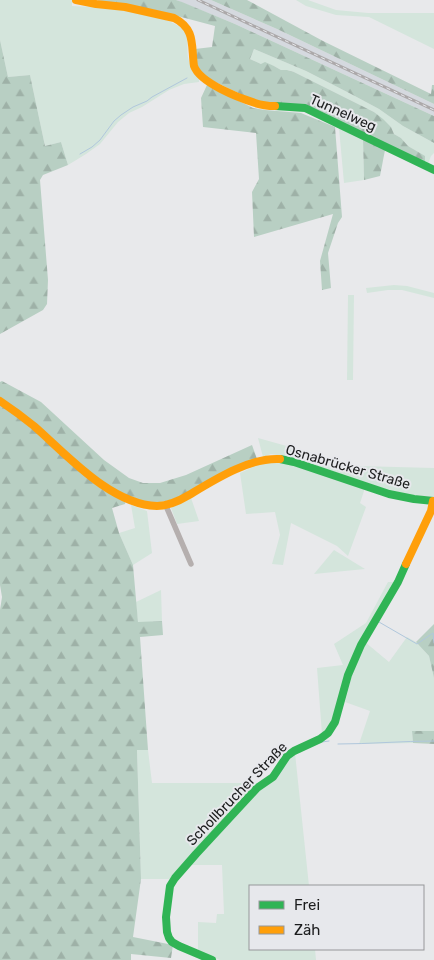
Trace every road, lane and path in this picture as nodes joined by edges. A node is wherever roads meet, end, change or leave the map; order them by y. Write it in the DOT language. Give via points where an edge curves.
graph roads {
  1 [pos="76,0"];
  2 [pos="434,170"];
  3 [pos="0,401"];
  4 [pos="434,501"];
  5 [pos="166,506"];
  6 [pos="191,564"];
  7 [pos="212,960"];
  1 -- 2 [label="street, Tunnelweg" via="180,20 192,38 196,71 208,81 237,97 263,106 305,108"];
  3 -- 5 [label="street" via="15,410 87,474 116,494 147,505"];
  4 -- 5 [label="street, Osnabrücker Straße" via="402,497 294,462 271,459 250,464"];
  4 -- 7 [label="street, Schollbrucher Straße" via="402,573 361,645 348,674 335,722 328,733 287,756 273,777 257,788 170,886 166,924 169,938 178,946"];
  5 -- 6 [label="street"];
}
